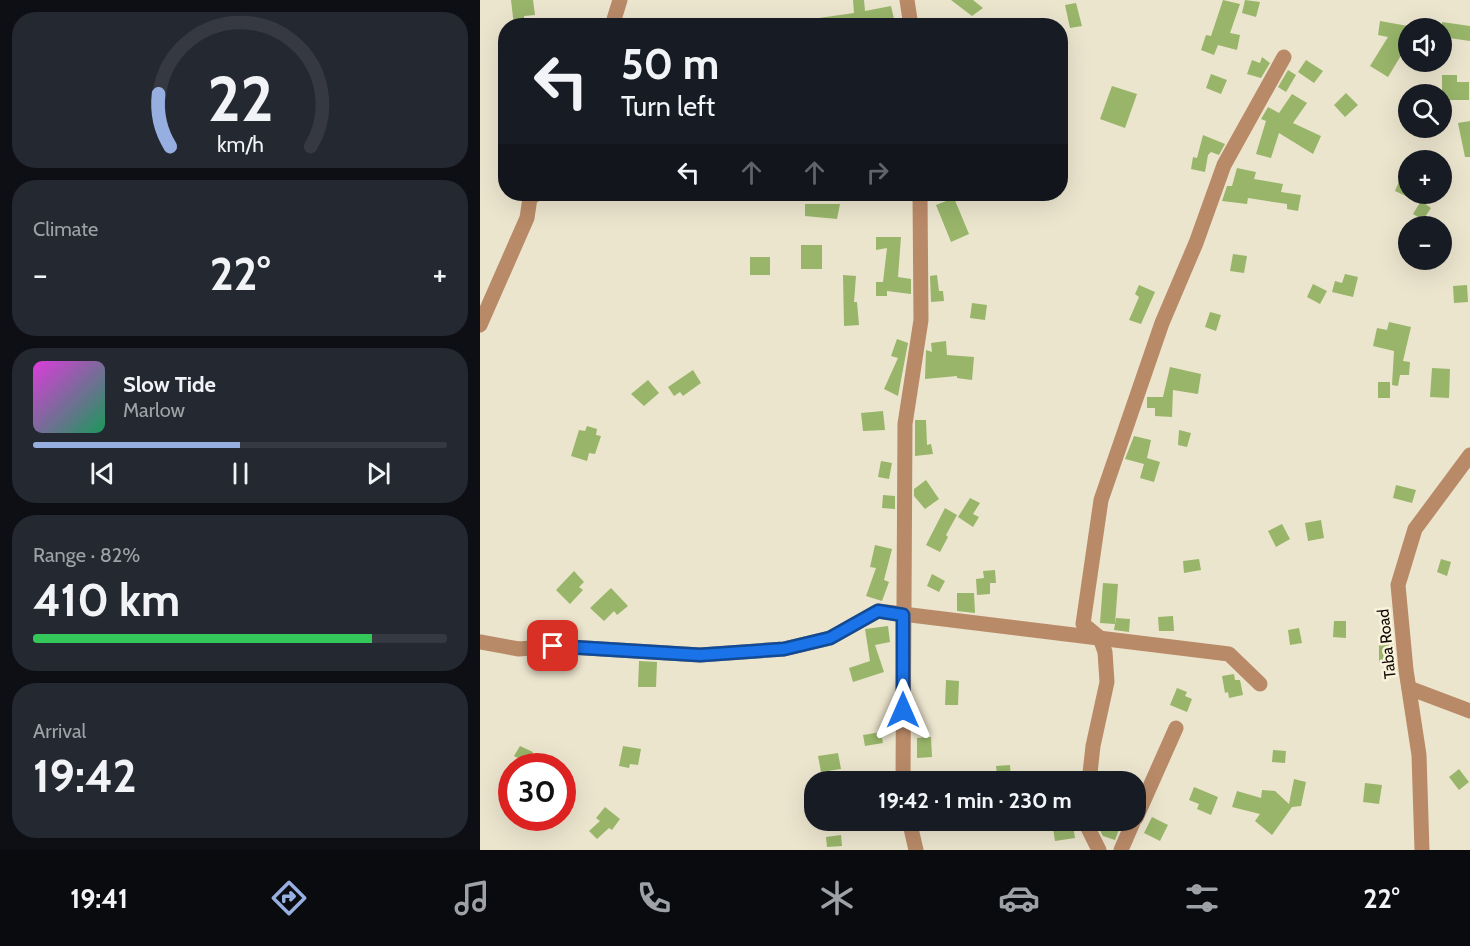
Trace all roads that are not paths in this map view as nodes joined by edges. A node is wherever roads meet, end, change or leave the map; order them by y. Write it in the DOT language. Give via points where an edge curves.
graph roads {
  1 [pos="620,0"];
  2 [pos="908,0"];
  3 [pos="614,18"];
  4 [pos="910,18"];
  5 [pos="1284,57"];
  6 [pos="530,201"];
  7 [pos="920,201"];
  8 [pos="480,325"];
  9 [pos="1470,455"];
  10 [pos="903,615"];
  11 [pos="1100,638"];
  12 [pos="480,642"];
  13 [pos="1260,684"];
  14 [pos="1409,688"];
  15 [pos="1470,711"];
  16 [pos="1176,728"];
  17 [pos="903,771"];
  18 [pos="1090,771"];
  19 [pos="1146,795"];
  20 [pos="912,831"];
  21 [pos="1090,831"];
  22 [pos="1130,831"];
  23 [pos="916,850"];
  24 [pos="1099,850"];
  25 [pos="1121,850"];
  26 [pos="1422,850"];
  1 -- 3 [label="street"];
  2 -- 4 [label="street"];
  5 -- 11 [label="street" via="1224,165 1162,323 1101,500 1083,624"];
  6 -- 8 [label="street" via="527,218"];
  7 -- 10 [label="street" via="921,320 905,424"];
  9 -- 14 [label="street, Taba Road" via="1415,529 1398,585"];
  10 -- 11 [label="street"];
  10 -- 12 [label="street" via="878,611 830,638 784,649 700,655 553,646 519,649"];
  10 -- 17 [label="street"];
  11 -- 13 [label="street" via="1229,654"];
  11 -- 18 [label="street" via="1107,682"];
  14 -- 15 [label="street"];
  14 -- 26 [label="street, Taba Road" via="1419,755"];
  16 -- 19 [label="street"];
  20 -- 23 [label="street"];
  21 -- 24 [label="street"];
  22 -- 25 [label="street"];
}
